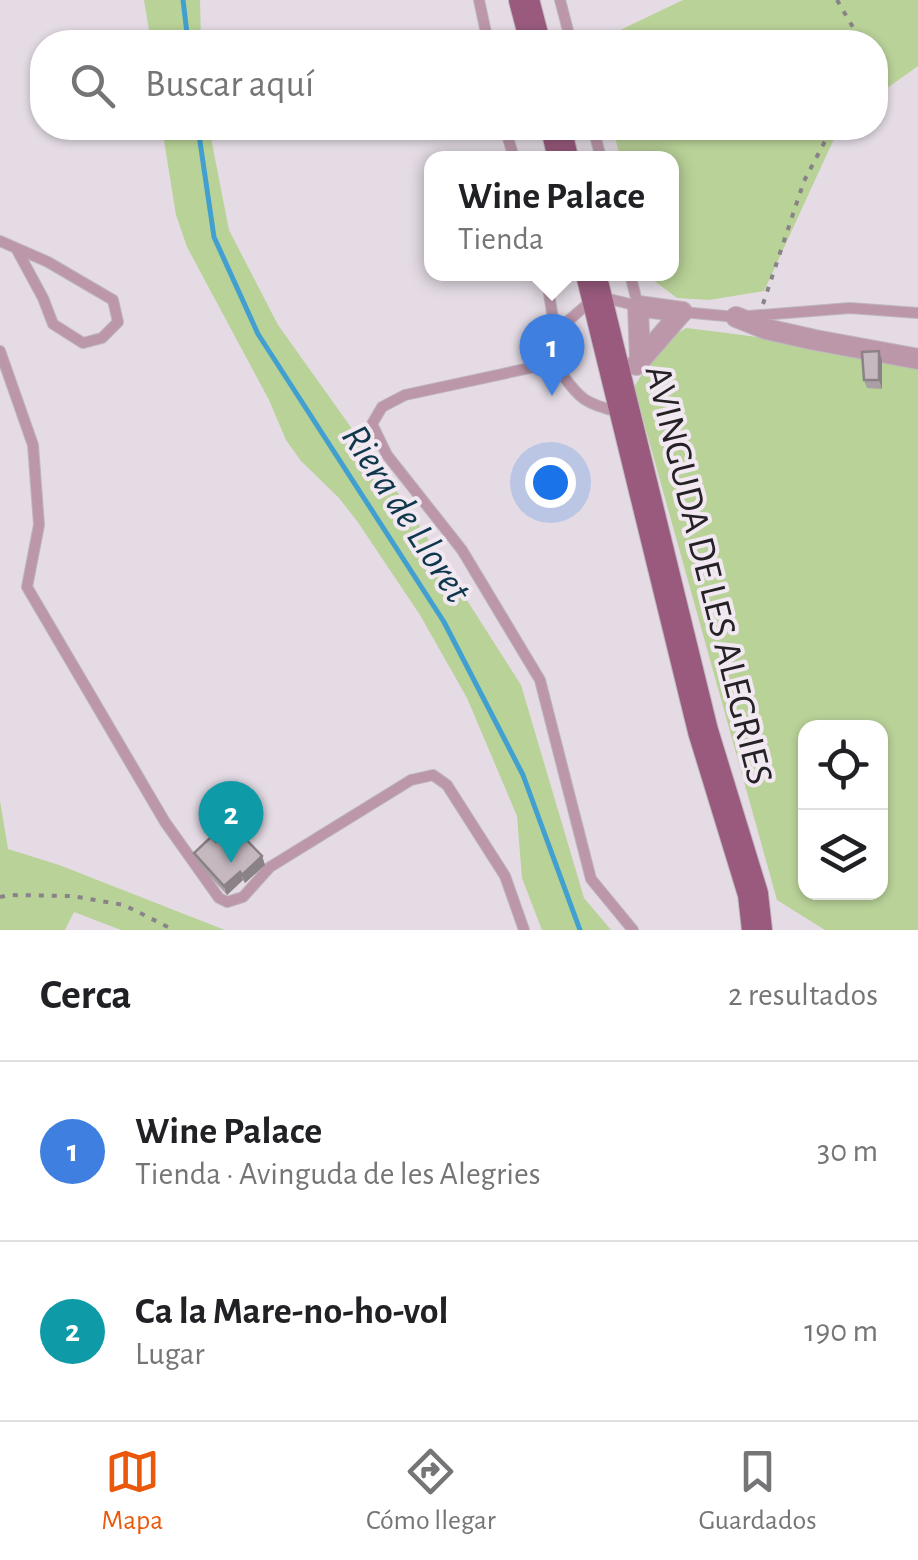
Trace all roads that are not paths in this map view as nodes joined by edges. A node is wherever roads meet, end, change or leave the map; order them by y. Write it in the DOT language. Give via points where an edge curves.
graph roads {
  1 [pos="479,0"];
  2 [pos="524,0"];
  3 [pos="560,0"];
  4 [pos="485,30"];
  5 [pos="532,30"];
  6 [pos="568,30"];
  7 [pos="0,241"];
  8 [pos="16,248"];
  9 [pos="547,281"];
  10 [pos="632,281"];
  11 [pos="594,285"];
  12 [pos="638,306"];
  13 [pos="682,312"];
  14 [pos="918,313"];
  15 [pos="736,317"];
  16 [pos="556,332"];
  17 [pos="0,350"];
  18 [pos="918,359"];
  19 [pos="640,360"];
  20 [pos="553,363"];
  21 [pos="622,399"];
  22 [pos="752,894"];
  23 [pos="524,930"];
  24 [pos="632,930"];
  25 [pos="758,930"];
  26 [pos="781,930"];
  1 -- 4 [label="lane"];
  2 -- 5 [label="main road"];
  3 -- 6 [label="lane"];
  7 -- 8 [label="lane"];
  8 -- 8 [label="lane" via="113,300 118,322 102,338 83,343 53,324"];
  9 -- 16 [label="lane"];
  10 -- 12 [label="lane"];
  11 -- 12 [label="lane"];
  11 -- 16 [label="lane"];
  11 -- 21 [label="main road, AVINGUDA DE LES ALEGRIES"];
  12 -- 13 [label="street"];
  12 -- 19 [label="street"];
  13 -- 15 [label="lane"];
  13 -- 19 [label="street"];
  14 -- 15 [label="lane" via="850,308"];
  15 -- 18 [label="street"];
  16 -- 20 [label="lane"];
  17 -- 23 [label="lane" via="33,445 38,534 27,586 165,822 219,898 242,896 270,867 411,780 434,775 448,785 504,876"];
  19 -- 21 [label="street"];
  20 -- 21 [label="lane" via="593,406"];
  20 -- 24 [label="lane" via="405,395 382,407 372,424 387,455 462,550 540,680 591,879"];
  21 -- 22 [label="main road, AVINGUDA DE LES ALEGRIES" via="703,732"];
  22 -- 25 [label="main road"];
  22 -- 26 [label="main road"];
}
